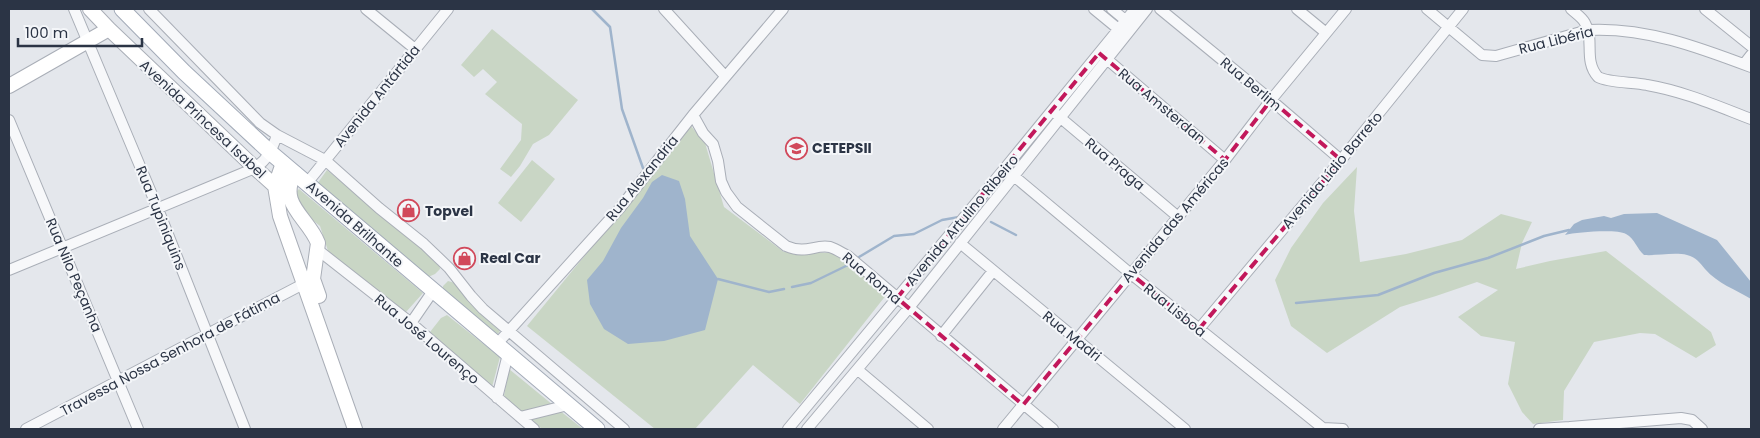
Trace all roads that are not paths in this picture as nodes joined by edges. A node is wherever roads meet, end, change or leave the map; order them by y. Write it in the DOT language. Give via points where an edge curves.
graph roads {
  1 [pos="74,9"];
  2 [pos="90,9"];
  3 [pos="122,9"];
  4 [pos="149,9"];
  5 [pos="366,9"];
  6 [pos="448,9"];
  7 [pos="664,9"];
  8 [pos="783,9"];
  9 [pos="1094,9"];
  10 [pos="1112,9"];
  11 [pos="1135,9"];
  12 [pos="1147,9"];
  13 [pos="1160,9"];
  14 [pos="1297,9"];
  15 [pos="1346,9"];
  16 [pos="1427,9"];
  17 [pos="1463,9"];
  18 [pos="1570,9"];
  19 [pos="1706,9"];
  20 [pos="1129,23"];
  21 [pos="1586,26"];
  22 [pos="1448,27"];
  23 [pos="109,29"];
  24 [pos="1122,32"];
  25 [pos="1325,32"];
  26 [pos="89,42"];
  27 [pos="1751,46"];
  28 [pos="415,49"];
  29 [pos="1751,55"];
  30 [pos="1103,56"];
  31 [pos="1748,65"];
  32 [pos="725,76"];
  33 [pos="9,86"];
  34 [pos="1272,100"];
  35 [pos="1052,111"];
  36 [pos="693,114"];
  37 [pos="1061,118"];
  38 [pos="1751,118"];
  39 [pos="9,120"];
  40 [pos="277,135"];
  41 [pos="271,153"];
  42 [pos="325,160"];
  43 [pos="1225,160"];
  44 [pos="1342,160"];
  45 [pos="255,168"];
  46 [pos="289,168"];
  47 [pos="1005,168"];
  48 [pos="1014,176"];
  49 [pos="307,183"];
  50 [pos="275,186"];
  51 [pos="289,192"];
  52 [pos="158,209"];
  53 [pos="1177,216"];
  54 [pos="310,229"];
  55 [pos="288,236"];
  56 [pos="960,243"];
  57 [pos="62,248"];
  58 [pos="317,253"];
  59 [pos="296,258"];
  60 [pos="9,270"];
  61 [pos="994,271"];
  62 [pos="1130,274"];
  63 [pos="309,281"];
  64 [pos="433,291"];
  65 [pos="897,298"];
  66 [pos="908,309"];
  67 [pos="411,323"];
  68 [pos="1199,329"];
  69 [pos="509,331"];
  70 [pos="328,332"];
  71 [pos="208,334"];
  72 [pos="941,336"];
  73 [pos="1076,339"];
  74 [pos="497,344"];
  75 [pos="508,354"];
  76 [pos="858,370"];
  77 [pos="118,381"];
  78 [pos="497,398"];
  79 [pos="568,404"];
  80 [pos="1024,405"];
  81 [pos="520,417"];
  82 [pos="796,419"];
  83 [pos="1571,428"];
  84 [pos="26,429"];
  85 [pos="138,429"];
  86 [pos="245,429"];
  87 [pos="355,429"];
  88 [pos="365,429"];
  89 [pos="534,429"];
  90 [pos="597,429"];
  91 [pos="624,429"];
  92 [pos="788,429"];
  93 [pos="807,429"];
  94 [pos="928,429"];
  95 [pos="1004,429"];
  96 [pos="1053,429"];
  97 [pos="1185,429"];
  98 [pos="1323,429"];
  99 [pos="1343,429"];
  100 [pos="1539,429"];
  101 [pos="1702,429"];
  1 -- 26 [label="street, Rua Tupiniquins"];
  2 -- 23 [label="main road, Avenida Princesa Isabel"];
  3 -- 41 [label="main road, Avenida Brilhante"];
  4 -- 40 [label="street" via="260,123"];
  5 -- 28 [label="street"];
  6 -- 28 [label="street, Avenida Antártida"];
  7 -- 32 [label="street"];
  8 -- 32 [label="street, Rua Alexandria"];
  9 -- 24 [label="street"];
  10 -- 20 [label="street"];
  11 -- 20 [label="street, Avenida Artulino Ribeiro"];
  12 -- 20 [label="street, Avenida Artulino Ribeiro"];
  13 -- 34 [label="street, Rua Berlim"];
  14 -- 25 [label="street"];
  15 -- 25 [label="street, Avenida das Américas"];
  16 -- 22 [label="street"];
  17 -- 22 [label="street, Avenida Lídio Barreto"];
  18 -- 21 [label="street"];
  19 -- 27 [label="street"];
  20 -- 24 [label="street, Avenida Artulino Ribeiro"];
  21 -- 22 [label="street, Rua Libéria" via="1488,57"];
  21 -- 31 [label="street, Rua Libéria" via="1664,37"];
  21 -- 38 [label="street" via="1589,62 1598,78 1684,94"];
  22 -- 44 [label="street, Avenida Lídio Barreto"];
  23 -- 26 [label="main road"];
  23 -- 45 [label="main road, Avenida Princesa Isabel"];
  24 -- 30 [label="street, Avenida Artulino Ribeiro"];
  25 -- 34 [label="street, Avenida das Américas"];
  26 -- 33 [label="main road"];
  26 -- 52 [label="street, Rua Tupiniquins"];
  28 -- 42 [label="street, Avenida Antártida"];
  29 -- 31 [label="street"];
  30 -- 35 [label="street, Avenida Artulino Ribeiro"];
  30 -- 37 [label="street, Avenida Artulino Ribeiro"];
  30 -- 43 [label="street, Rua Amsterdan"];
  32 -- 36 [label="street, Rua Alexandria"];
  34 -- 43 [label="street, Avenida das Américas"];
  34 -- 44 [label="street, Rua Berlim"];
  35 -- 37 [label="street, Rua Praga"];
  35 -- 47 [label="street, Avenida Artulino Ribeiro"];
  36 -- 65 [label="street, Rua Roma" via="712,144 721,181 737,207 795,250 828,247 843,253"];
  36 -- 69 [label="street, Rua Alexandria" via="620,208"];
  37 -- 48 [label="street, Avenida Artulino Ribeiro"];
  37 -- 53 [label="street, Rua Praga"];
  39 -- 57 [label="street, Rua Nilo Peçanha"];
  40 -- 41 [label="street"];
  40 -- 42 [label="street"];
  41 -- 45 [label="street"];
  41 -- 46 [label="main road, Avenida Brilhante"];
  42 -- 49 [label="street, Avenida Antártida"];
  42 -- 69 [label="street" via="424,244 483,309"];
  43 -- 53 [label="street, Avenida das Américas"];
  44 -- 68 [label="street, Avenida Lídio Barreto"];
  45 -- 50 [label="main road, Avenida Princesa Isabel"];
  45 -- 52 [label="street"];
  46 -- 49 [label="main road, Avenida Brilhante"];
  46 -- 50 [label="main road, Avenida Princesa Isabel"];
  46 -- 51 [label="main road"];
  47 -- 48 [label="street, Rua Lisboa"];
  47 -- 65 [label="street, Avenida Artulino Ribeiro"];
  48 -- 56 [label="street, Avenida Artulino Ribeiro"];
  48 -- 62 [label="street, Rua Lisboa"];
  49 -- 64 [label="main road, Avenida Brilhante"];
  50 -- 51 [label="main road, Avenida Princesa Isabel"];
  50 -- 55 [label="main road, Avenida Princesa Isabel" via="280,216"];
  51 -- 54 [label="main road" via="290,201"];
  52 -- 57 [label="street"];
  52 -- 71 [label="street, Rua Tupiniquins"];
  53 -- 62 [label="street, Avenida das Américas"];
  54 -- 55 [label="main road"];
  54 -- 58 [label="main road" via="317,241"];
  55 -- 59 [label="main road"];
  56 -- 61 [label="street, Rua Madri"];
  56 -- 66 [label="street, Avenida Artulino Ribeiro"];
  57 -- 60 [label="street"];
  57 -- 77 [label="street, Rua Nilo Peçanha"];
  58 -- 59 [label="main road" via="303,259"];
  58 -- 63 [label="main road"];
  58 -- 67 [label="street, Rua José Lourenço"];
  59 -- 63 [label="main road"];
  61 -- 72 [label="street"];
  61 -- 73 [label="street, Rua Madri"];
  62 -- 68 [label="street, Rua Lisboa"];
  62 -- 73 [label="street, Avenida das Américas"];
  63 -- 70 [label="main road"];
  63 -- 71 [label="street, Travessa Nossa Senhora de Fátima"];
  64 -- 67 [label="street"];
  64 -- 74 [label="main road, Avenida Brilhante"];
  65 -- 66 [label="street, Rua Roma"];
  65 -- 82 [label="street, Avenida Artulino Ribeiro"];
  66 -- 72 [label="street, Rua Roma"];
  66 -- 76 [label="street, Avenida Artulino Ribeiro"];
  67 -- 78 [label="street, Rua José Lourenço"];
  68 -- 98 [label="street, Rua Lisboa"];
  69 -- 74 [label="street, Rua Alexandria"];
  69 -- 91 [label="street"];
  70 -- 87 [label="main road"];
  70 -- 88 [label="main road"];
  71 -- 77 [label="street, Travessa Nossa Senhora de Fátima"];
  71 -- 86 [label="street, Rua Tupiniquins"];
  72 -- 80 [label="street, Rua Roma"];
  73 -- 80 [label="street, Avenida das Américas"];
  73 -- 97 [label="street, Rua Madri"];
  74 -- 75 [label="main road, Avenida Brilhante"];
  75 -- 78 [label="street"];
  75 -- 79 [label="main road, Avenida Brilhante"];
  76 -- 93 [label="street, Avenida Artulino Ribeiro"];
  76 -- 94 [label="street"];
  77 -- 84 [label="street, Travessa Nossa Senhora de Fátima"];
  77 -- 85 [label="street, Rua Nilo Peçanha"];
  78 -- 81 [label="street, Rua José Lourenço"];
  79 -- 81 [label="street"];
  79 -- 90 [label="main road, Avenida Brilhante"];
  80 -- 95 [label="street, Avenida das Américas"];
  80 -- 96 [label="street, Rua Roma"];
  81 -- 89 [label="street, Rua José Lourenço"];
  82 -- 92 [label="street, Avenida Artulino Ribeiro"];
  82 -- 93 [label="street"];
  83 -- 100 [label="street"];
  83 -- 101 [label="street" via="1681,418 1692,420"];
  98 -- 99 [label="street"];
}
